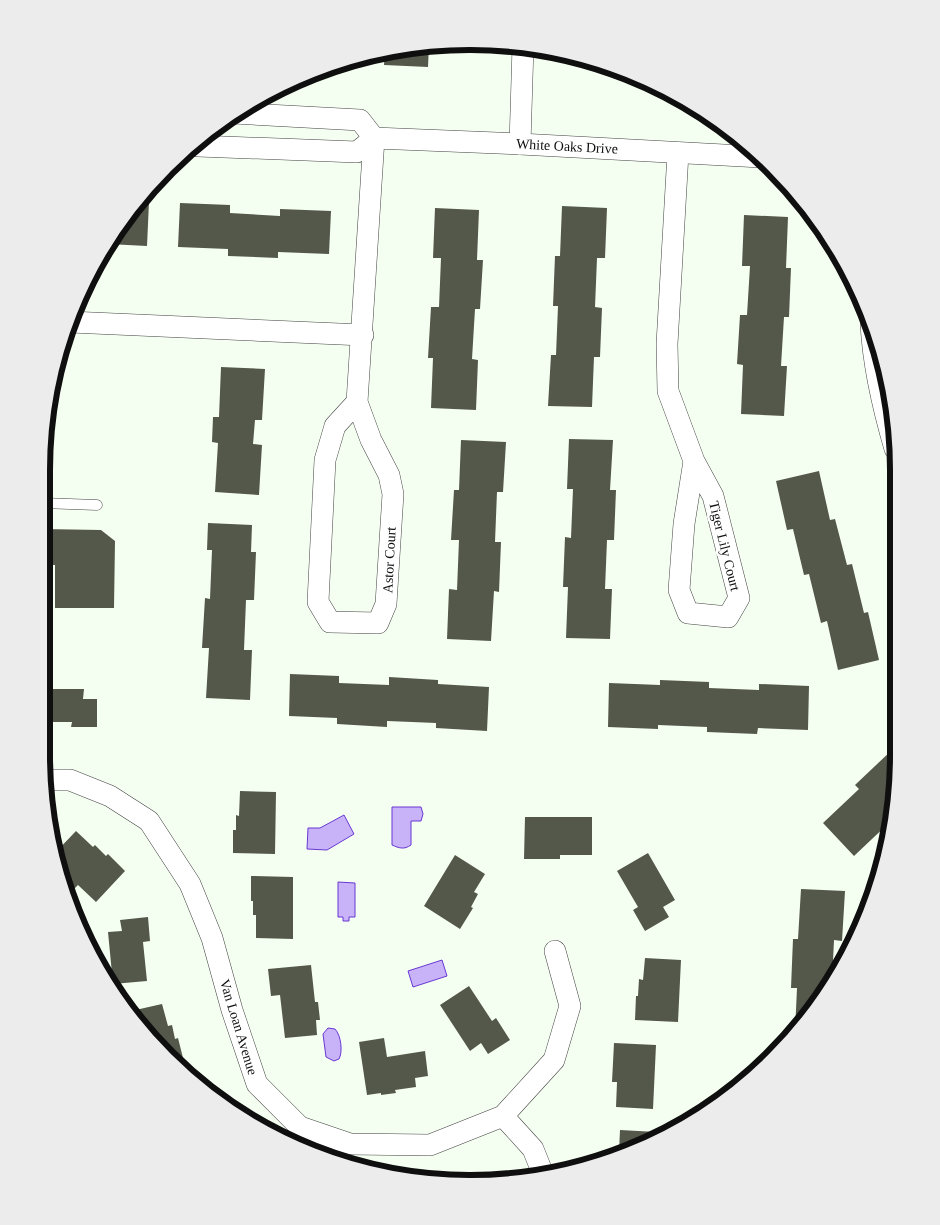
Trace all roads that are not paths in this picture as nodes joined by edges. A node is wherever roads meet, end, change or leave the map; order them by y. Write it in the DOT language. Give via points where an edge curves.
graph roads {
  1 [pos="523,54"];
  2 [pos="248,114"];
  3 [pos="374,138"];
  4 [pos="520,144"];
  5 [pos="203,146"];
  6 [pos="678,153"];
  7 [pos="750,156"];
  8 [pos="77,322"];
  9 [pos="362,335"];
  10 [pos="357,402"];
  11 [pos="694,462"];
  12 [pos="50,503"];
  13 [pos="97,505"];
  14 [pos="51,780"];
  15 [pos="555,951"];
  16 [pos="503,1116"];
  17 [pos="541,1169"];
  1 -- 4 [label="street"];
  2 -- 3 [label="street" via="360,120"];
  3 -- 4 [label="street, White Oaks Drive"];
  3 -- 5 [label="street" via="357,152"];
  3 -- 9 [label="street, Astor Court"];
  4 -- 6 [label="street, White Oaks Drive"];
  6 -- 7 [label="street, White Oaks Drive"];
  6 -- 11 [label="street, Tiger Lily Court" via="667,344 668,392"];
  8 -- 9 [label="street"];
  9 -- 10 [label="street, Astor Court"];
  10 -- 10 [label="street, Astor Court" via="335,426 325,460 318,602 330,622 378,623 386,604 393,494 389,476"];
  11 -- 11 [label="street, Tiger Lily Court" via="713,496 739,598 728,617 688,613 679,590 684,524"];
  12 -- 13 [label="lane"];
  14 -- 16 [label="street, Van Loan Avenue" via="70,780 110,796 149,821 190,884 212,938 257,1084 300,1127 350,1144 430,1145"];
  15 -- 16 [label="street, Van Loan Avenue" via="570,1006 554,1060"];
  16 -- 17 [label="street" via="533,1149"];
}
